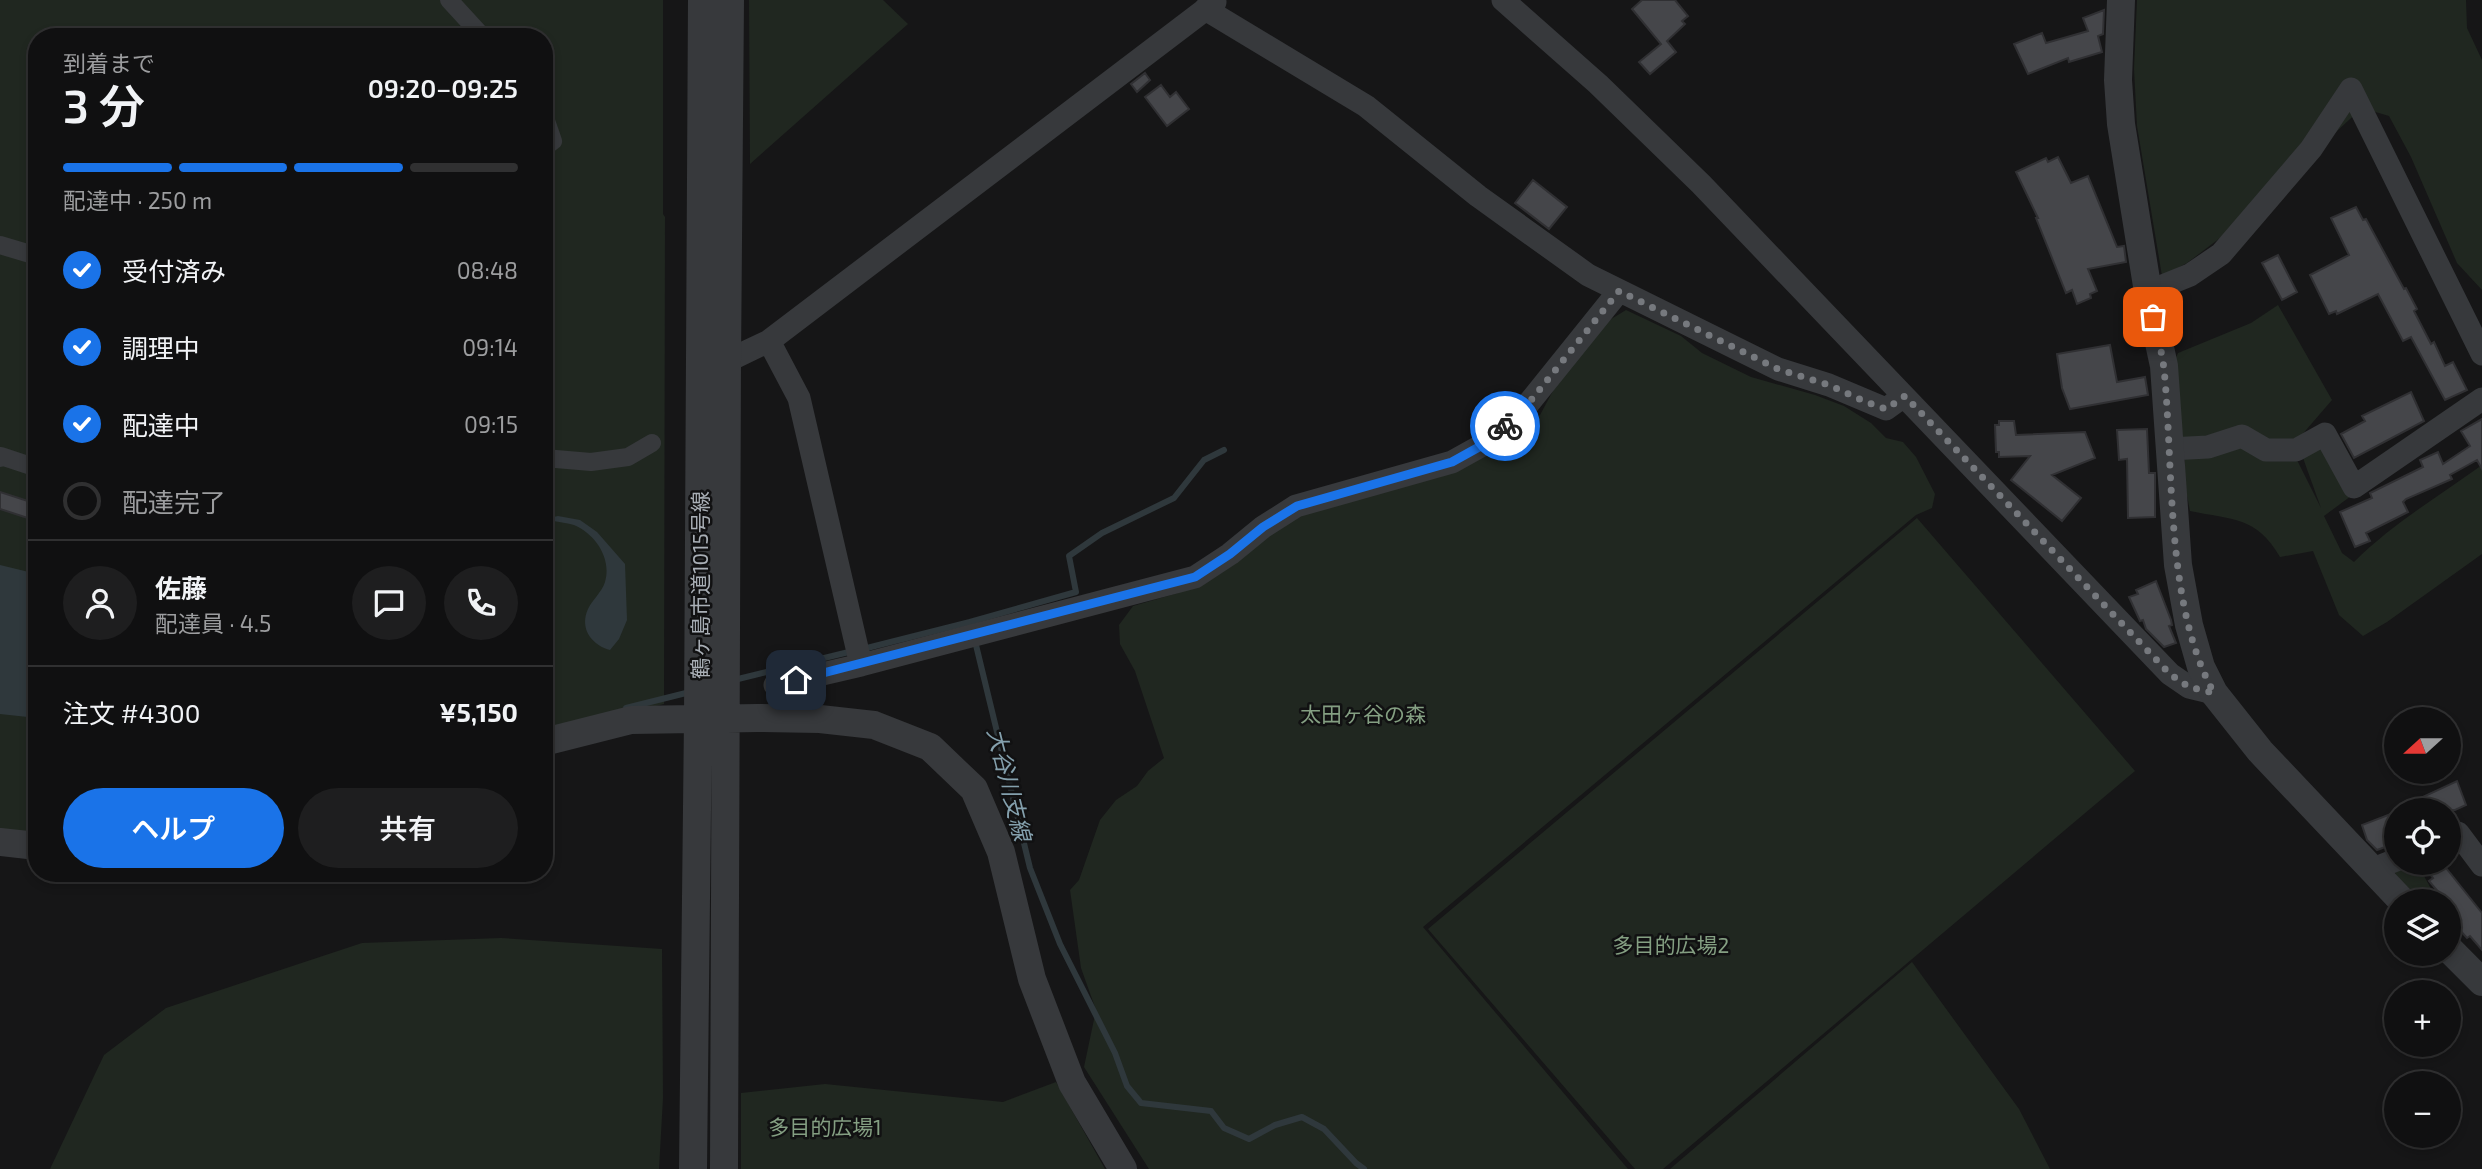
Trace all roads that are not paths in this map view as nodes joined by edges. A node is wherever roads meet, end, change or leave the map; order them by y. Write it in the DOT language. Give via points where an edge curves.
graph roads {
  1 [pos="449,0"];
  2 [pos="702,0"];
  3 [pos="730,0"];
  4 [pos="1503,0"];
  5 [pos="2121,0"];
  6 [pos="1211,5"];
  7 [pos="475,28"];
  8 [pos="0,245"];
  9 [pos="28,253"];
  10 [pos="1619,291"];
  11 [pos="2148,292"];
  12 [pos="769,341"];
  13 [pos="2482,354"];
  14 [pos="727,360"];
  15 [pos="1905,396"];
  16 [pos="2482,399"];
  17 [pos="652,443"];
  18 [pos="2169,449"];
  19 [pos="0,458"];
  20 [pos="553,459"];
  21 [pos="28,465"];
  22 [pos="861,665"];
  23 [pos="775,685"];
  24 [pos="2214,693"];
  25 [pos="698,718"];
  26 [pos="727,718"];
  27 [pos="553,740"];
  28 [pos="2461,837"];
  29 [pos="0,842"];
  30 [pos="28,845"];
  31 [pos="2383,865"];
  32 [pos="2482,865"];
  33 [pos="2396,889"];
  34 [pos="2461,961"];
  35 [pos="2482,982"];
  36 [pos="693,1169"];
  37 [pos="724,1169"];
  38 [pos="1123,1169"];
  1 -- 7 [label="street"];
  2 -- 25 [label="street, 鶴ヶ島市道1015号線"];
  3 -- 14 [label="street, 鶴ヶ島市道1015号線"];
  4 -- 15 [label="street" via="1701,184"];
  5 -- 11 [label="street" via="2121,124"];
  6 -- 10 [label="street" via="1366,106 1478,196 1588,275"];
  6 -- 12 [label="street"];
  8 -- 9 [label="street"];
  10 -- 15 [label="street" via="1778,369 1866,402 1886,409"];
  10 -- 22 [label="street" via="1528,404 1488,442 1452,462 1297,506 1195,577"];
  11 -- 13 [label="street" via="2190,275 2221,254 2311,149 2351,89"];
  11 -- 18 [label="street" via="2164,366"];
  12 -- 14 [label="street"];
  12 -- 22 [label="street" via="799,398"];
  14 -- 26 [label="street, 鶴ヶ島市道1015号線"];
  15 -- 24 [label="street" via="2170,674 2189,687"];
  16 -- 18 [label="street" via="2354,488 2325,434 2296,450 2266,450 2242,436 2208,447"];
  17 -- 20 [label="street" via="628,457 591,462"];
  18 -- 24 [label="street" via="2178,565 2189,625"];
  19 -- 21 [label="street"];
  22 -- 23 [label="street"];
  24 -- 31 [label="street" via="2259,751"];
  25 -- 26 [label="street"];
  25 -- 27 [label="street" via="631,720"];
  25 -- 36 [label="street, 鶴ヶ島市道1015号線"];
  26 -- 37 [label="street, 鶴ヶ島市道1015号線"];
  26 -- 38 [label="street" via="874,725 930,747 974,789 1002,852 1032,979 1072,1083"];
  28 -- 32 [label="street"];
  29 -- 30 [label="street"];
  31 -- 33 [label="street"];
  34 -- 35 [label="street"];
}
